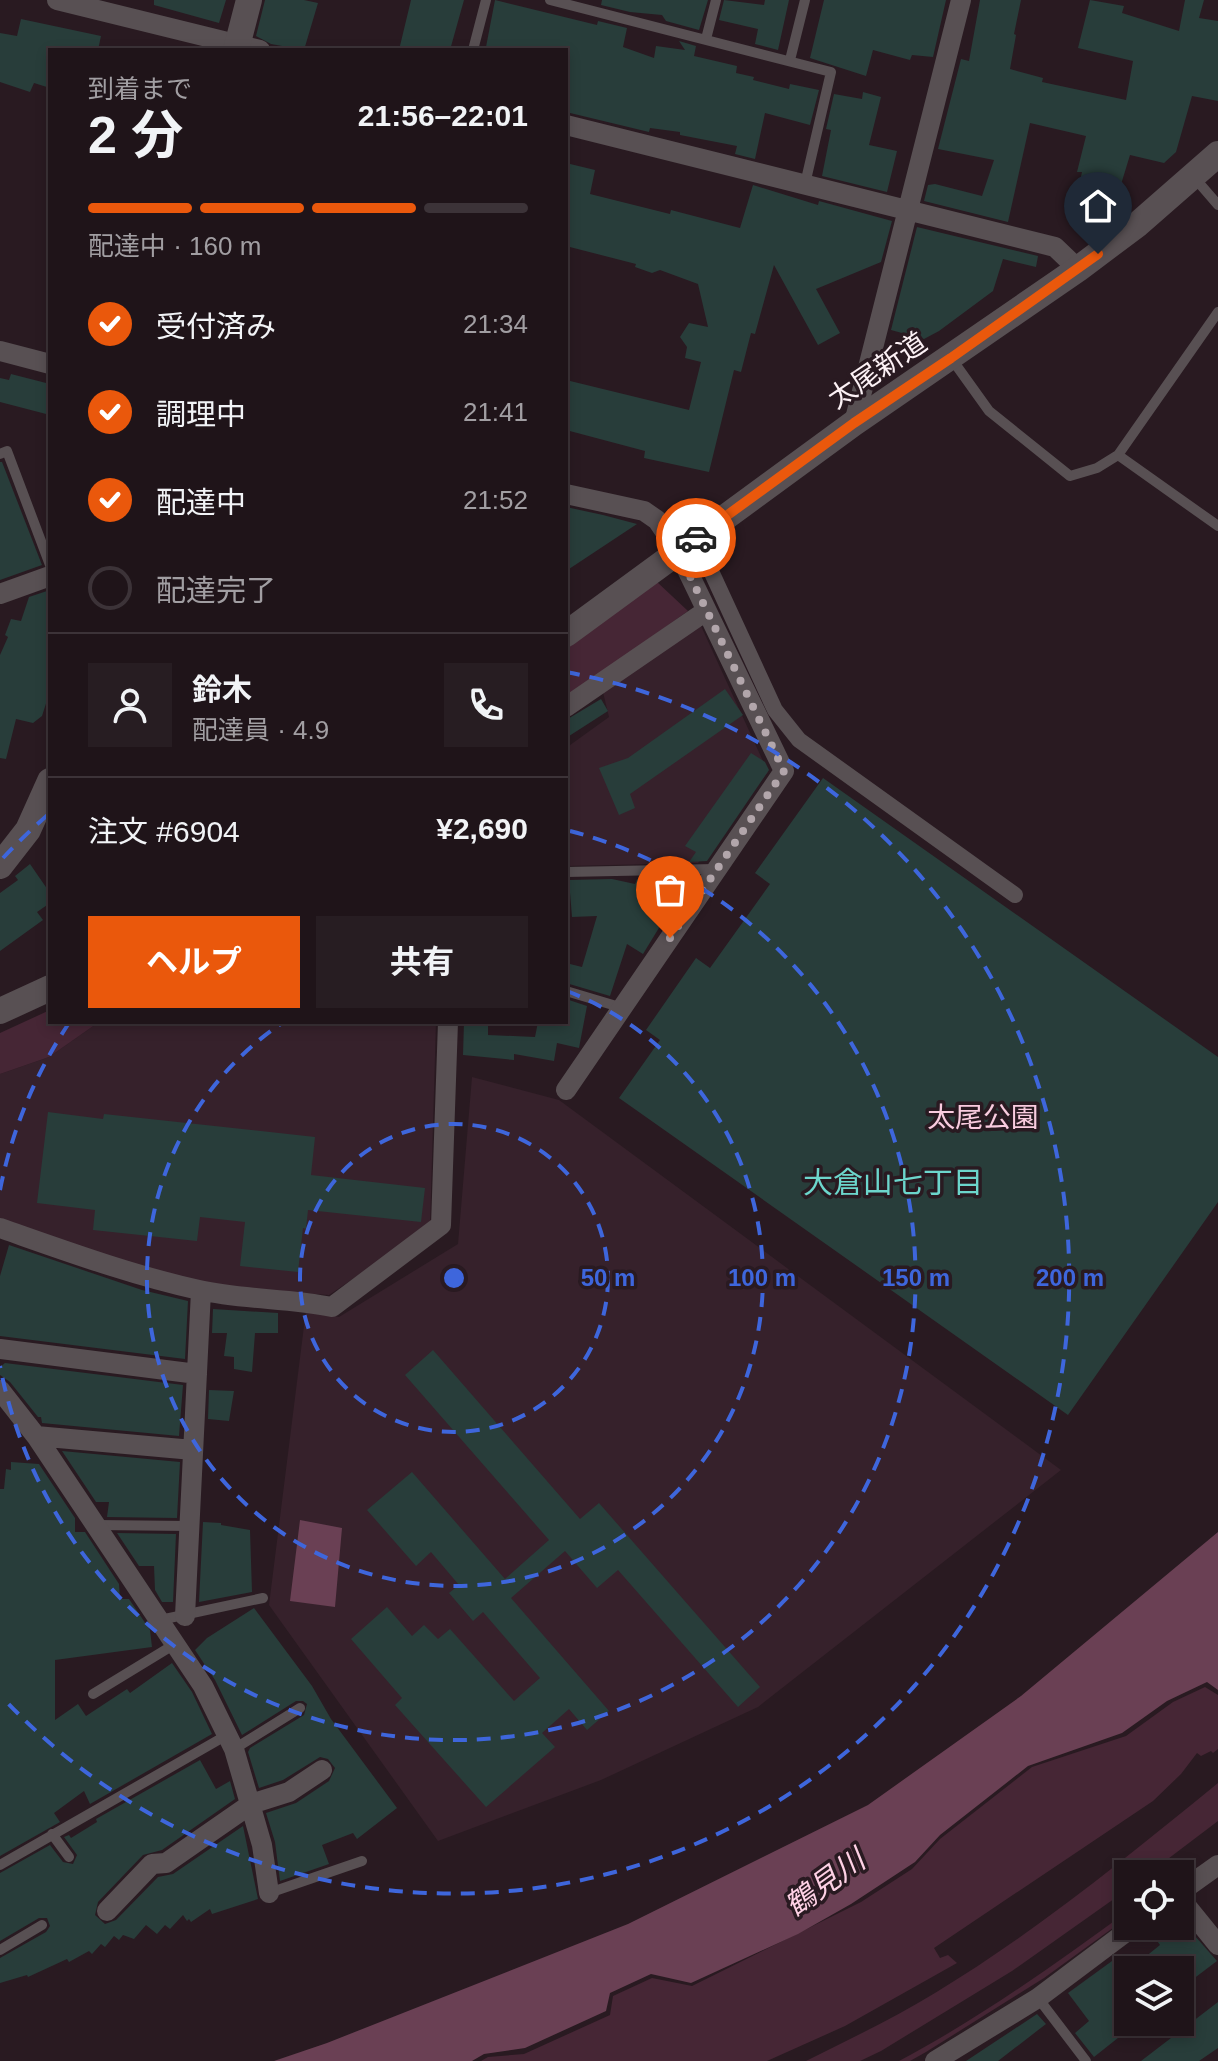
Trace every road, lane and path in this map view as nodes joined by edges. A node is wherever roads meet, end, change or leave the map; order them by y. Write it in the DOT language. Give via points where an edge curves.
graph roads {
  1 [pos="57,0"];
  2 [pos="249,0"];
  3 [pos="486,0"];
  4 [pos="550,0"];
  5 [pos="716,0"];
  6 [pos="805,0"];
  7 [pos="961,0"];
  8 [pos="706,39"];
  9 [pos="245,48"];
  10 [pos="474,48"];
  11 [pos="790,60"];
  12 [pos="568,125"];
  13 [pos="1218,154"];
  14 [pos="1193,176"];
  15 [pos="805,184"];
  16 [pos="1218,205"];
  17 [pos="907,209"];
  18 [pos="1078,269"];
  19 [pos="1218,312"];
  20 [pos="0,351"];
  21 [pos="951,358"];
  22 [pos="48,363"];
  23 [pos="854,423"];
  24 [pos="0,454"];
  25 [pos="1118,455"];
  26 [pos="568,494"];
  27 [pos="1218,526"];
  28 [pos="678,551"];
  29 [pos="48,560"];
  30 [pos="711,571"];
  31 [pos="48,577"];
  32 [pos="0,594"];
  33 [pos="706,611"];
  34 [pos="568,633"];
  35 [pos="568,706"];
  36 [pos="48,785"];
  37 [pos="0,866"];
  38 [pos="717,869"];
  39 [pos="568,872"];
  40 [pos="1015,895"];
  41 [pos="48,989"];
  42 [pos="568,992"];
  43 [pos="623,1008"];
  44 [pos="0,1011"];
  45 [pos="448,1024"];
  46 [pos="566,1090"];
  47 [pos="0,1228"];
  48 [pos="201,1291"];
  49 [pos="0,1349"];
  50 [pos="197,1374"];
  51 [pos="0,1390"];
  52 [pos="36,1436"];
  53 [pos="193,1450"];
  54 [pos="96,1525"];
  55 [pos="189,1526"];
  56 [pos="263,1598"];
  57 [pos="185,1616"];
  58 [pos="160,1620"];
  59 [pos="175,1644"];
  60 [pos="93,1694"];
  61 [pos="300,1708"];
  62 [pos="231,1742"];
  63 [pos="322,1770"];
  64 [pos="251,1804"];
  65 [pos="52,1834"];
  66 [pos="69,1857"];
  67 [pos="362,1861"];
  68 [pos="0,1865"];
  69 [pos="1218,1865"];
  70 [pos="1194,1882"];
  71 [pos="269,1893"];
  72 [pos="107,1911"];
  73 [pos="1194,1915"];
  74 [pos="42,1925"];
  75 [pos="1115,1940"];
  76 [pos="1218,1945"];
  77 [pos="0,1950"];
  78 [pos="1038,1998"];
  79 [pos="935,2061"];
  80 [pos="1086,2061"];
  1 -- 9 [label="street"];
  2 -- 9 [label="street"];
  3 -- 10 [label="lane"];
  4 -- 8 [label="lane"];
  5 -- 8 [label="lane"];
  6 -- 11 [label="lane"];
  7 -- 17 [label="street"];
  8 -- 11 [label="lane"];
  11 -- 15 [label="lane" via="831,72"];
  12 -- 15 [label="street"];
  13 -- 14 [label="street, 太尾新道"];
  14 -- 16 [label="lane"];
  14 -- 18 [label="street, 太尾新道"];
  15 -- 17 [label="street"];
  17 -- 18 [label="street" via="1055,247"];
  17 -- 23 [label="street"];
  18 -- 21 [label="street, 太尾新道"];
  19 -- 25 [label="lane"];
  20 -- 22 [label="street"];
  21 -- 23 [label="street, 太尾新道"];
  21 -- 25 [label="lane" via="989,411 1070,476"];
  23 -- 28 [label="street, 太尾新道"];
  24 -- 29 [label="lane" via="7,451"];
  25 -- 27 [label="lane"];
  26 -- 28 [label="street" via="644,511 657,520"];
  28 -- 33 [label="street"];
  28 -- 34 [label="street, 太尾新道"];
  30 -- 40 [label="street" via="775,710 799,740"];
  31 -- 32 [label="street"];
  33 -- 35 [label="street"];
  33 -- 38 [label="street" via="784,771"];
  36 -- 37 [label="street" via="28,830"];
  38 -- 39 [label="lane"];
  38 -- 43 [label="street"];
  41 -- 44 [label="street"];
  42 -- 43 [label="lane"];
  43 -- 46 [label="street"];
  45 -- 48 [label="street" via="441,1225 332,1307"];
  47 -- 48 [label="street" via="117,1269"];
  48 -- 50 [label="street"];
  49 -- 50 [label="street"];
  50 -- 53 [label="street"];
  51 -- 52 [label="street"];
  52 -- 53 [label="street"];
  52 -- 54 [label="street"];
  53 -- 55 [label="street"];
  54 -- 55 [label="lane"];
  54 -- 58 [label="street"];
  55 -- 57 [label="street"];
  56 -- 57 [label="lane"];
  57 -- 58 [label="lane"];
  58 -- 59 [label="street"];
  59 -- 60 [label="lane"];
  59 -- 62 [label="street"];
  61 -- 62 [label="lane"];
  62 -- 64 [label="street"];
  62 -- 65 [label="lane"];
  63 -- 64 [label="street" via="289,1792"];
  64 -- 71 [label="street"];
  64 -- 72 [label="street" via="168,1866 152,1864"];
  65 -- 66 [label="lane"];
  65 -- 68 [label="lane"];
  67 -- 71 [label="lane"];
  69 -- 70 [label="street"];
  73 -- 76 [label="street"];
  74 -- 77 [label="lane"];
  75 -- 78 [label="street"];
  78 -- 79 [label="street"];
  78 -- 80 [label="lane"];
}
